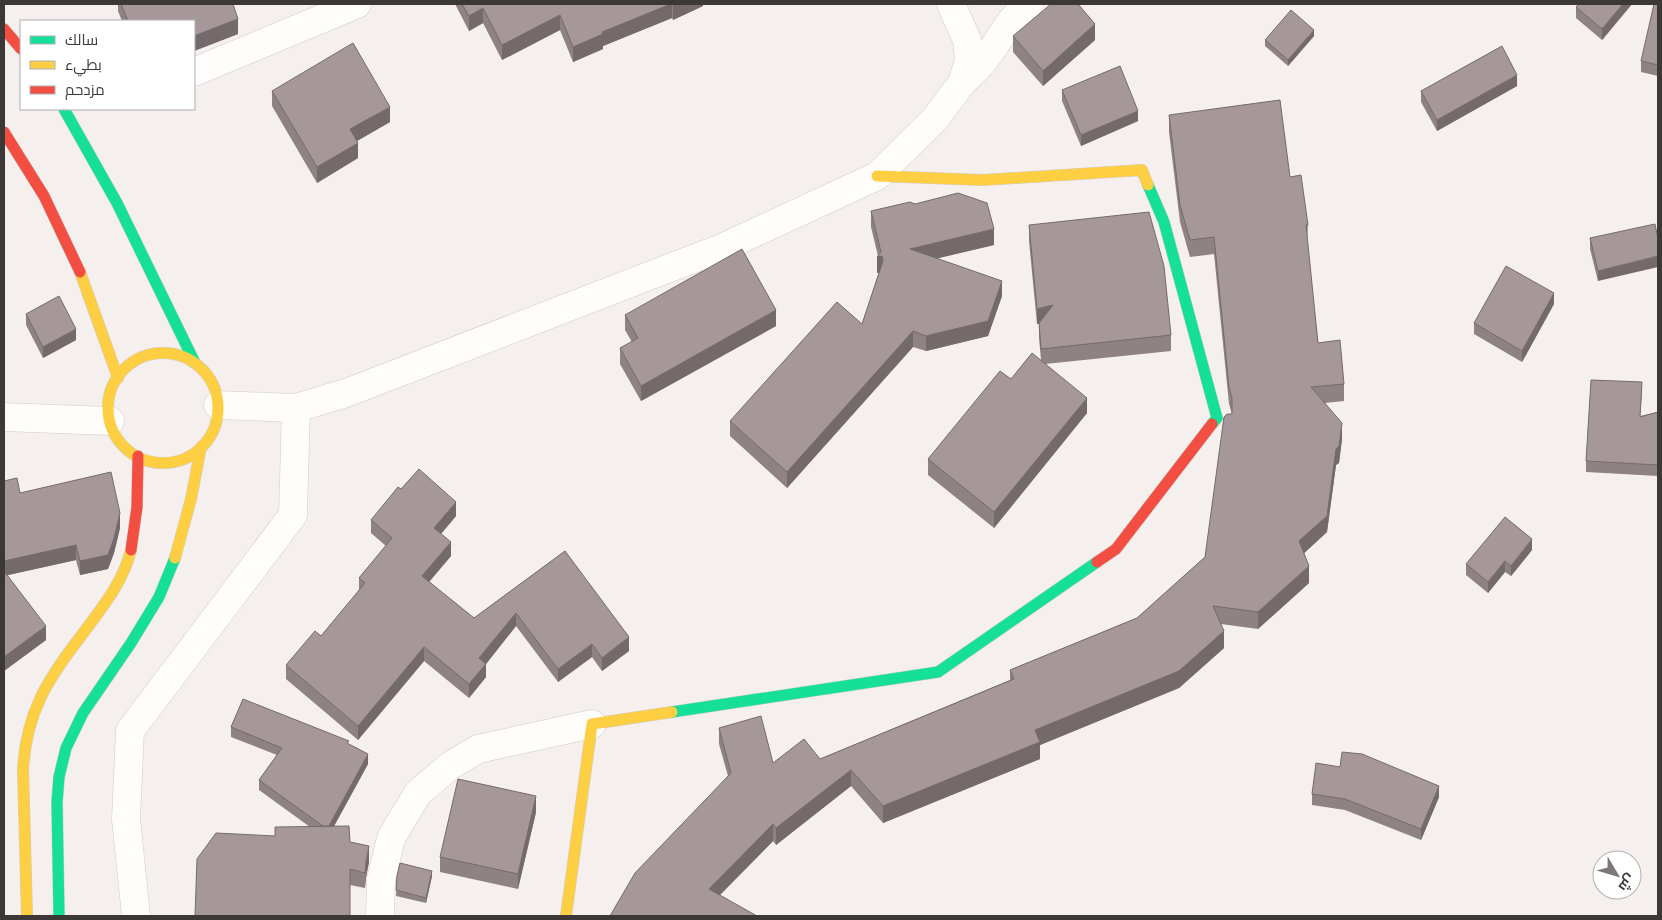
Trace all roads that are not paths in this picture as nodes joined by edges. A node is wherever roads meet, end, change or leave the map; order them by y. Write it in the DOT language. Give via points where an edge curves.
graph roads {
  1 [pos="357,4"];
  2 [pos="951,4"];
  3 [pos="1030,4"];
  4 [pos="4,29"];
  5 [pos="20,48"];
  6 [pos="195,72"];
  7 [pos="962,83"];
  8 [pos="65,110"];
  9 [pos="4,132"];
  10 [pos="11,157"];
  11 [pos="877,176"];
  12 [pos="195,363"];
  13 [pos="118,378"];
  14 [pos="218,406"];
  15 [pos="296,408"];
  16 [pos="4,418"];
  17 [pos="110,422"];
  18 [pos="201,447"];
  19 [pos="138,456"];
  20 [pos="592,724"];
  21 [pos="27,916"];
  22 [pos="60,916"];
  23 [pos="136,916"];
  24 [pos="380,916"];
  25 [pos="566,916"];
  1 -- 6 [label="street"];
  2 -- 7 [label="street" via="966,40 969,60"];
  3 -- 7 [label="street" via="1017,12 986,59"];
  4 -- 5 [label="main road"];
  7 -- 11 [label="street" via="935,119"];
  8 -- 12 [label="main road" via="136,241"];
  9 -- 10 [label="main road"];
  10 -- 13 [label="main road" via="37,182 65,238"];
  11 -- 15 [label="street" via="724,247 346,393"];
  11 -- 20 [label="main road" via="983,180 1142,170 1164,222 1217,418 1116,549 938,672"];
  12 -- 13 [label="main road" via="172,354 147,355 126,368"];
  12 -- 14 [label="main road" via="212,382"];
  13 -- 17 [label="main road" via="109,399"];
  14 -- 15 [label="street"];
  14 -- 18 [label="main road" via="214,428"];
  15 -- 23 [label="street" via="293,515 130,731 126,819"];
  16 -- 17 [label="street"];
  17 -- 19 [label="main road" via="120,442"];
  18 -- 19 [label="main road" via="171,462"];
  18 -- 22 [label="main road" via="176,556 159,597 132,643 83,713 66,748 57,802"];
  19 -- 21 [label="main road" via="138,511 126,565 115,588 50,681 30,723 23,778"];
  20 -- 24 [label="street" via="478,749 451,765 418,794 390,838 381,880"];
  20 -- 25 [label="main road"];
}
